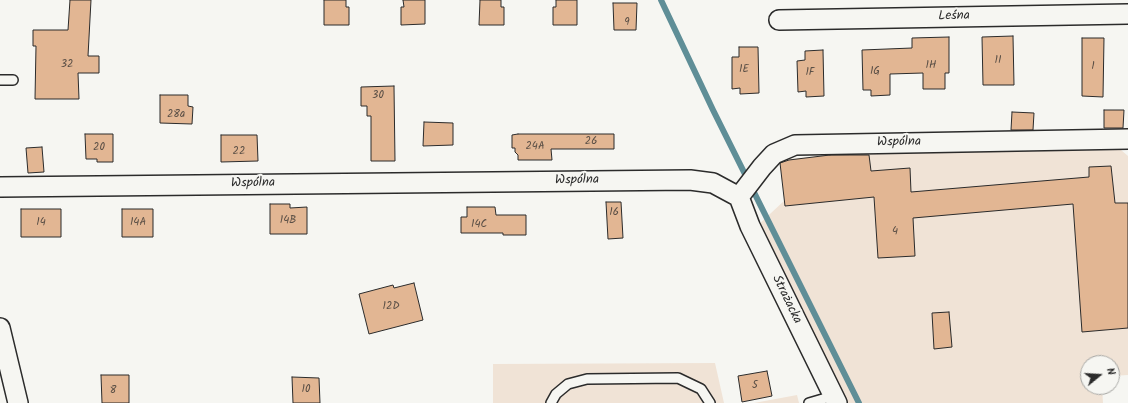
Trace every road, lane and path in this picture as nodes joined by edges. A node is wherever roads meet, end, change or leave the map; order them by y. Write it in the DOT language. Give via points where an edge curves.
graph roads {
  1 [pos="1128,14"];
  2 [pos="779,20"];
  3 [pos="0,80"];
  4 [pos="13,80"];
  5 [pos="1128,139"];
  6 [pos="0,187"];
  7 [pos="744,189"];
  8 [pos="0,328"];
  9 [pos="835,399"];
  10 [pos="18,403"];
  11 [pos="550,403"];
  12 [pos="710,403"];
  13 [pos="809,403"];
  1 -- 2 [label="street, Leśna"];
  3 -- 4 [label="lane"];
  5 -- 7 [label="street, Wspólna" via="795,145 774,154"];
  6 -- 7 [label="street, Wspólna" via="690,180"];
  7 -- 9 [label="street, Strażacka" via="750,226"];
  8 -- 10 [label="street"];
  9 -- 13 [label="lane"];
  11 -- 12 [label="lane" via="568,384 587,379 663,378 678,378 701,388"];
}
